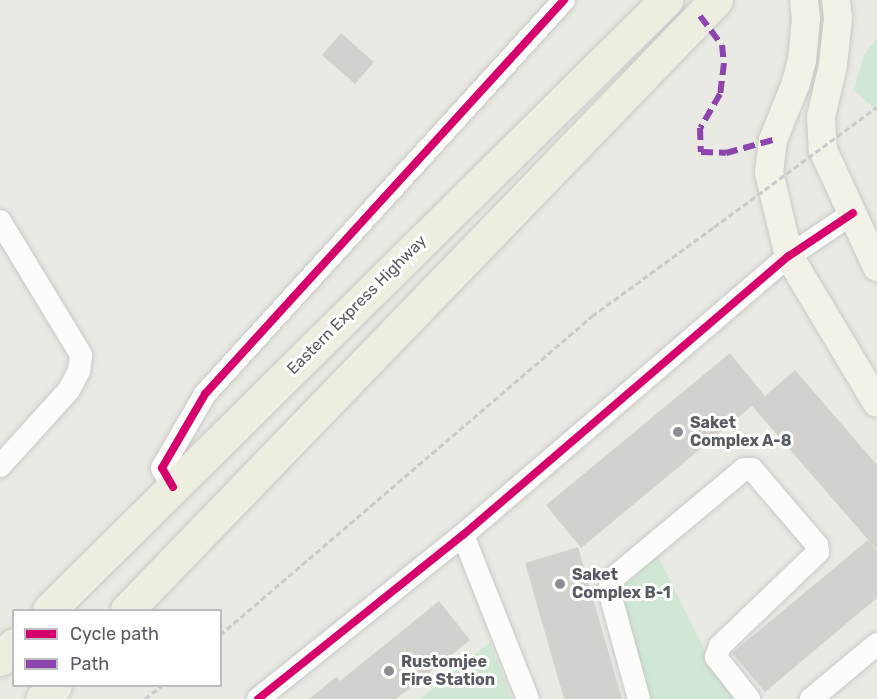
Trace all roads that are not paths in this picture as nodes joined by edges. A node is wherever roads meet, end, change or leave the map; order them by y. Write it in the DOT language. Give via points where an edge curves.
graph roads {
  1 [pos="564,0"];
  2 [pos="666,0"];
  3 [pos="804,0"];
  4 [pos="837,0"];
  5 [pos="713,2"];
  6 [pos="853,213"];
  7 [pos="0,221"];
  8 [pos="789,256"];
  9 [pos="877,267"];
  10 [pos="877,403"];
  11 [pos="0,466"];
  12 [pos="173,487"];
  13 [pos="463,535"];
  14 [pos="50,609"];
  15 [pos="128,609"];
  16 [pos="877,644"];
  17 [pos="12,647"];
  18 [pos="0,659"];
  19 [pos="54,687"];
  20 [pos="825,694"];
  21 [pos="42,699"];
  22 [pos="258,699"];
  23 [pos="528,699"];
  24 [pos="639,699"];
  25 [pos="749,699"];
  1 -- 12 [label="street" via="205,394 162,468"];
  2 -- 12 [label="highway, Eastern Express Highway"];
  3 -- 8 [label="main road" via="802,60 773,140 769,173"];
  4 -- 6 [label="main road" via="834,65 821,117 823,150"];
  5 -- 15 [label="highway"];
  6 -- 8 [label="street"];
  6 -- 9 [label="main road"];
  7 -- 11 [label="street" via="81,355 79,371 69,390"];
  8 -- 10 [label="main road"];
  8 -- 13 [label="street"];
  12 -- 14 [label="highway, Eastern Express Highway"];
  13 -- 22 [label="street"];
  13 -- 23 [label="street"];
  16 -- 20 [label="street"];
  17 -- 18 [label="highway"];
  19 -- 21 [label="highway"];
  24 -- 25 [label="street" via="609,590 611,580 744,470 752,469 817,545 818,552 720,646 716,657"];
}
